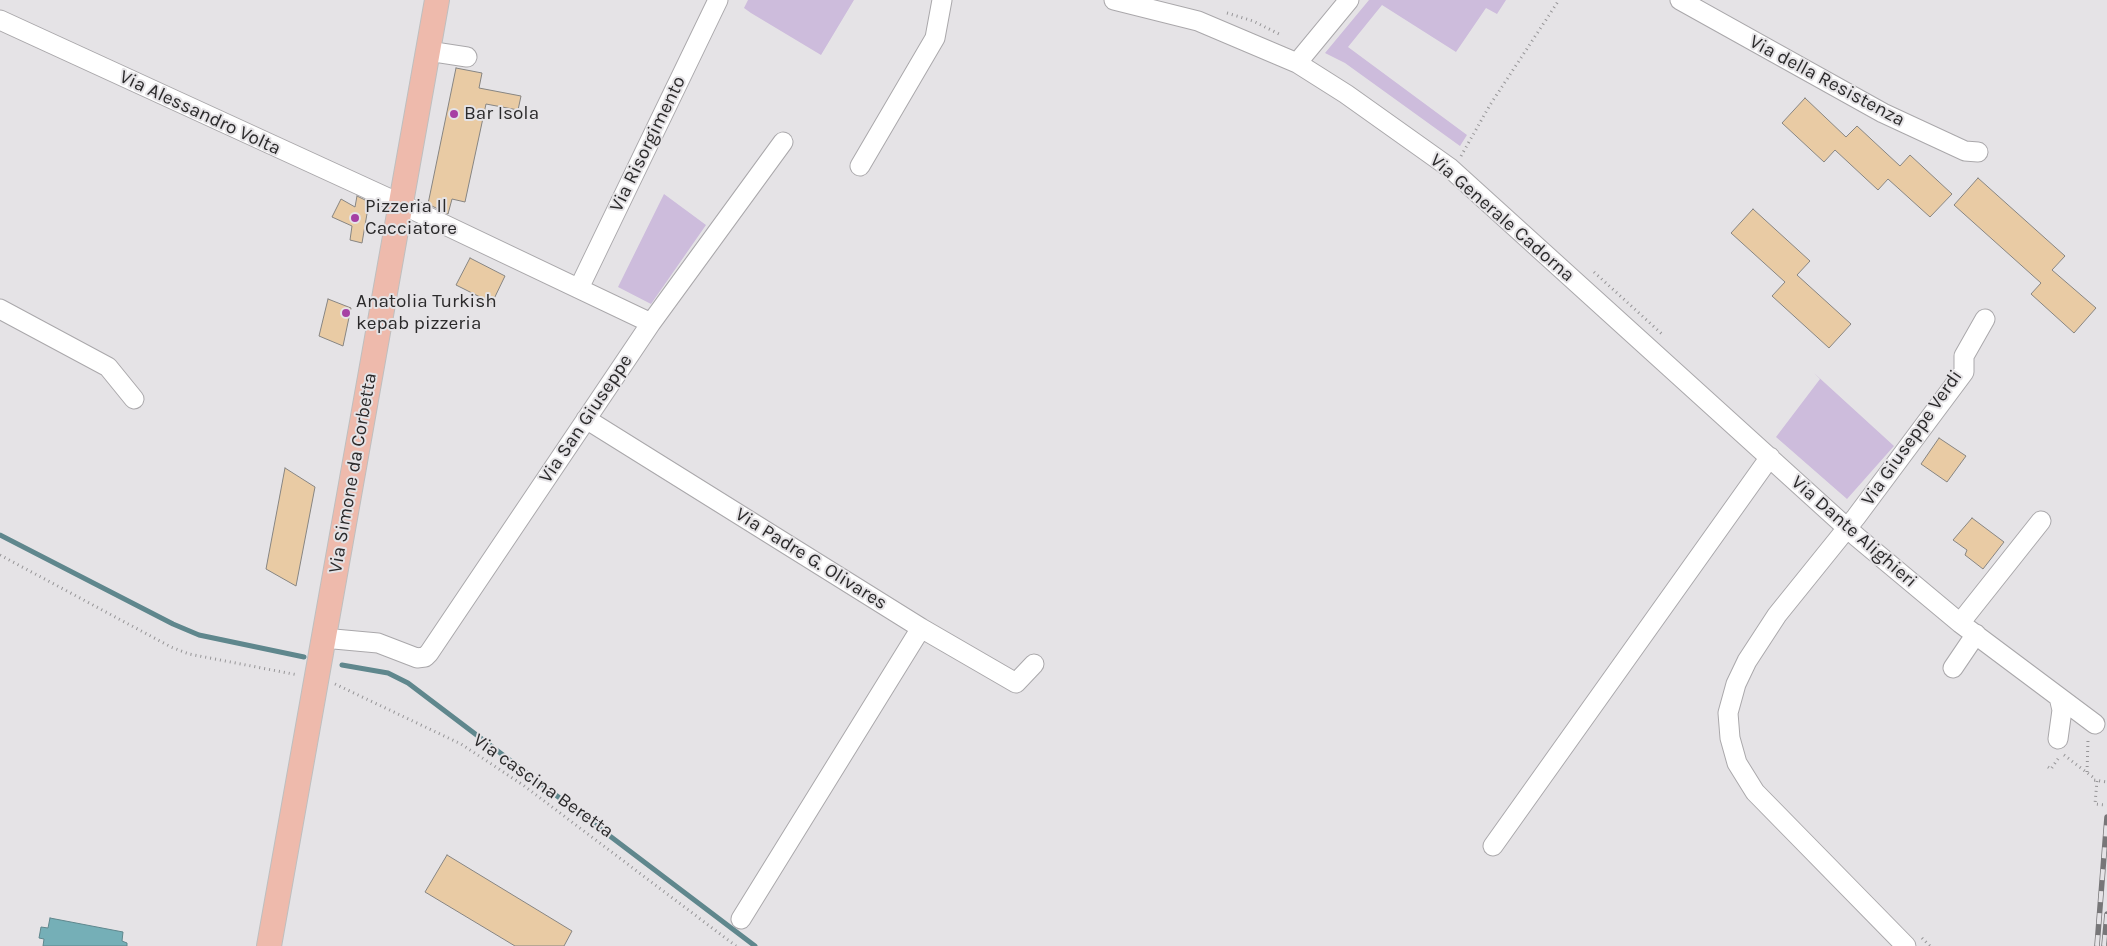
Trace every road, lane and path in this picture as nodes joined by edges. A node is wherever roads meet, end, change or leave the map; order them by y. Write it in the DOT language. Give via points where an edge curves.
graph roads {
  1 [pos="437,0"];
  2 [pos="718,0"];
  3 [pos="942,0"];
  4 [pos="1114,0"];
  5 [pos="1349,0"];
  6 [pos="1559,0"];
  7 [pos="1680,0"];
  8 [pos="0,20"];
  9 [pos="428,51"];
  10 [pos="467,57"];
  11 [pos="1297,62"];
  12 [pos="783,142"];
  13 [pos="1978,152"];
  14 [pos="1459,159"];
  15 [pos="860,166"];
  16 [pos="401,204"];
  17 [pos="578,288"];
  18 [pos="0,309"];
  19 [pos="1985,319"];
  20 [pos="651,323"];
  21 [pos="134,398"];
  22 [pos="586,419"];
  23 [pos="1749,439"];
  24 [pos="1770,457"];
  25 [pos="2040,521"];
  26 [pos="1848,528"];
  27 [pos="0,555"];
  28 [pos="1960,623"];
  29 [pos="921,628"];
  30 [pos="1976,634"];
  31 [pos="323,638"];
  32 [pos="1034,664"];
  33 [pos="1953,668"];
  34 [pos="317,673"];
  35 [pos="2059,697"];
  36 [pos="2095,724"];
  37 [pos="2058,739"];
  38 [pos="2048,766"];
  39 [pos="2097,781"];
  40 [pos="2107,782"];
  41 [pos="2105,804"];
  42 [pos="1493,846"];
  43 [pos="742,919"];
  44 [pos="1911,939"];
  45 [pos="269,946"];
  46 [pos="736,946"];
  47 [pos="1930,946"];
  1 -- 9 [label="main road, Via Simone da Corbetta"];
  2 -- 17 [label="street, Via Risorgimento"];
  3 -- 15 [label="street" via="935,38"];
  4 -- 11 [label="street, Via Generale Cadorna" via="1198,21"];
  5 -- 11 [label="street"];
  6 -- 14 [label="path" via="1490,104"];
  7 -- 13 [label="street, Via della Resistenza" via="1883,113 1965,151"];
  8 -- 16 [label="street, Via Alessandro Volta"];
  9 -- 10 [label="street"];
  9 -- 16 [label="main road, Via Simone da Corbetta"];
  11 -- 23 [label="street, Via Generale Cadorna" via="1450,168"];
  12 -- 20 [label="street, Via San Giuseppe"];
  16 -- 17 [label="street"];
  16 -- 31 [label="main road, Via Simone da Corbetta"];
  17 -- 20 [label="street"];
  18 -- 21 [label="street" via="108,367"];
  19 -- 26 [label="street, Via Giuseppe Verdi" via="1964,356 1964,372"];
  20 -- 22 [label="street, Via San Giuseppe"];
  22 -- 29 [label="street, Via Padre G. Olivares"];
  22 -- 31 [label="street, Via San Giuseppe" via="425,657 417,658 378,643"];
  23 -- 24 [label="street, Via Dante Alighieri"];
  24 -- 26 [label="street, Via Dante Alighieri"];
  24 -- 42 [label="street"];
  25 -- 28 [label="street"];
  26 -- 28 [label="street, Via Dante Alighieri"];
  26 -- 44 [label="street, Via Giuseppe Verdi" via="1777,615 1747,661 1728,713 1730,738 1737,763 1755,792"];
  27 -- 34 [label="path" via="189,654 301,676 306,668"];
  28 -- 30 [label="street, Via Dante Alighieri"];
  29 -- 32 [label="street, Via Padre G. Olivares" via="1016,683"];
  29 -- 43 [label="street"];
  30 -- 33 [label="street"];
  30 -- 35 [label="street, Via Dante Alighieri"];
  31 -- 34 [label="main road, Via Simone da Corbetta"];
  34 -- 45 [label="main road, Via Simone da Corbetta"];
  34 -- 46 [label="path, Via cascina Beretta" via="461,744 523,785"];
  35 -- 36 [label="street, Via Dante Alighieri"];
  35 -- 37 [label="street" via="2062,710"];
  38 -- 39 [label="path" via="2051,769 2062,753"];
  39 -- 40 [label="path"];
  39 -- 41 [label="path" via="2095,804"];
  44 -- 47 [label="path"];
}
